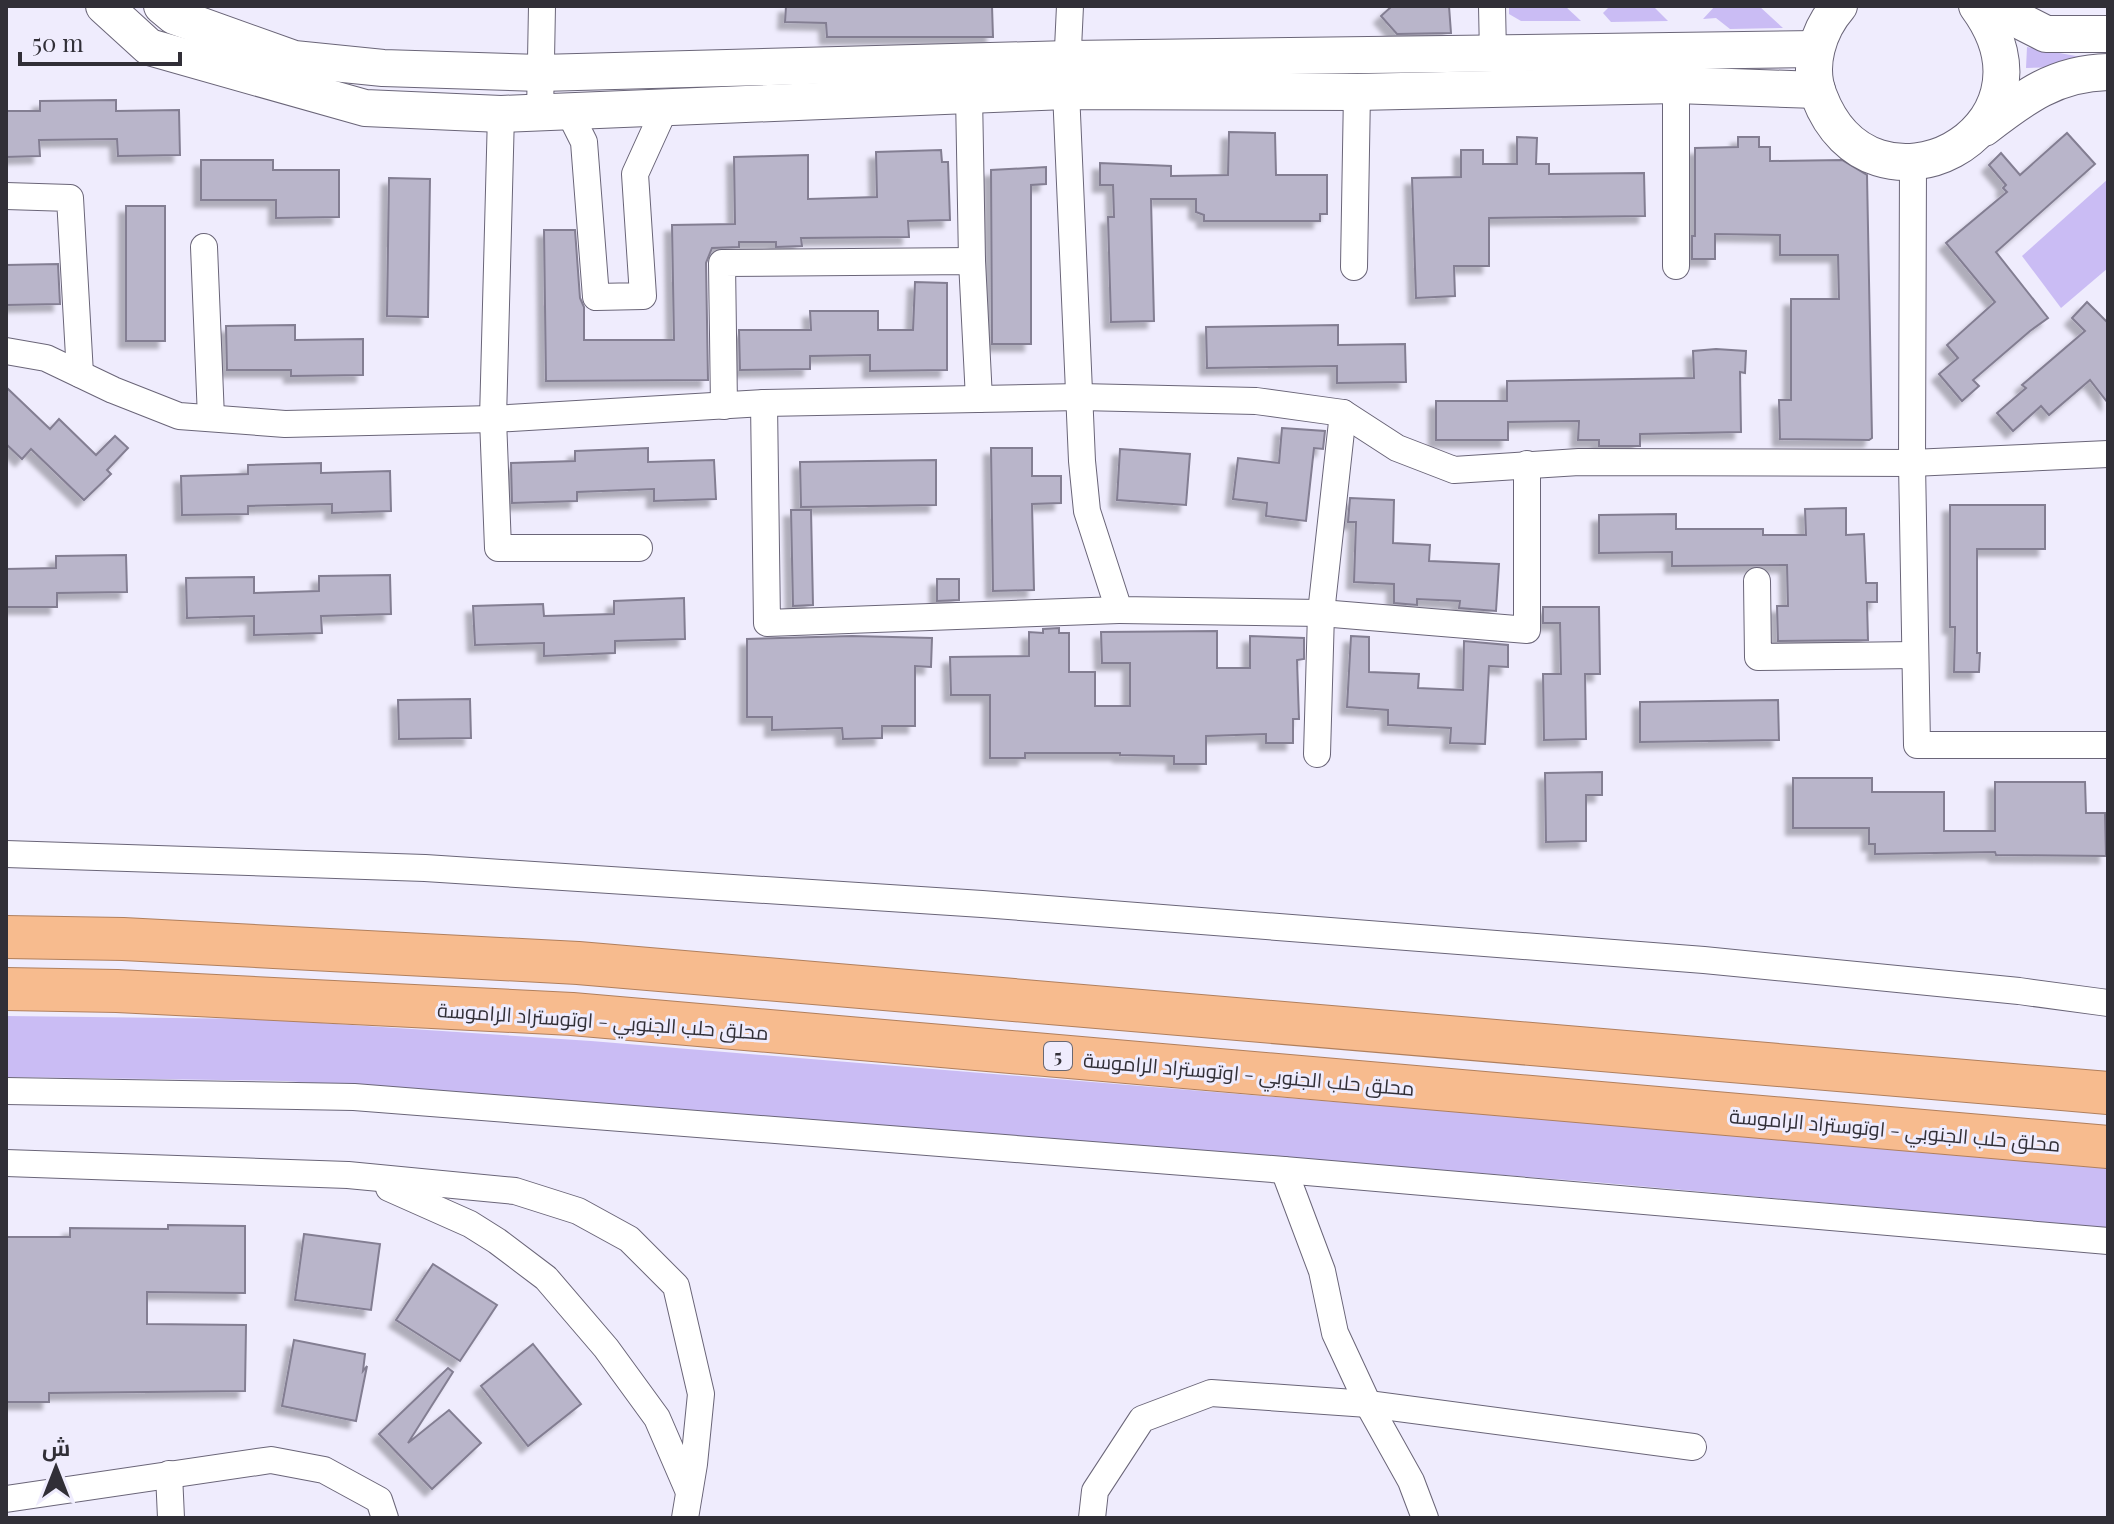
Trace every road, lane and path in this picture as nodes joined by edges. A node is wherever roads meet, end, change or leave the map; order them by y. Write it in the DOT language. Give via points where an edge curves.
graph roads {
  1 [pos="104,6"];
  2 [pos="162,6"];
  3 [pos="542,6"];
  4 [pos="1070,6"];
  5 [pos="1492,6"];
  6 [pos="1977,6"];
  7 [pos="1991,6"];
  8 [pos="1838,7"];
  9 [pos="2108,34"];
  10 [pos="1816,49"];
  11 [pos="1493,54"];
  12 [pos="2108,72"];
  13 [pos="540,73"];
  14 [pos="1067,75"];
  15 [pos="1676,85"];
  16 [pos="1817,90"];
  17 [pos="1357,92"];
  18 [pos="969,95"];
  19 [pos="665,108"];
  20 [pos="555,112"];
  21 [pos="501,114"];
  22 [pos="1974,136"];
  23 [pos="1913,163"];
  24 [pos="6,196"];
  25 [pos="204,247"];
  26 [pos="972,261"];
  27 [pos="1676,266"];
  28 [pos="1354,267"];
  29 [pos="6,351"];
  30 [pos="80,374"];
  31 [pos="1080,397"];
  32 [pos="979,399"];
  33 [pos="764,403"];
  34 [pos="724,406"];
  35 [pos="1343,413"];
  36 [pos="211,418"];
  37 [pos="493,419"];
  38 [pos="2108,454"];
  39 [pos="1912,463"];
  40 [pos="1527,464"];
  41 [pos="639,548"];
  42 [pos="1757,581"];
  43 [pos="1119,610"];
  44 [pos="1321,613"];
  45 [pos="1915,655"];
  46 [pos="2108,745"];
  47 [pos="1317,754"];
  48 [pos="6,854"];
  49 [pos="6,937"];
  50 [pos="6,989"];
  51 [pos="2108,1003"];
  52 [pos="6,1091"];
  53 [pos="2108,1093"];
  54 [pos="2108,1147"];
  55 [pos="6,1163"];
  56 [pos="1284,1170"];
  57 [pos="348,1175"];
  58 [pos="2108,1241"];
  59 [pos="1368,1404"];
  60 [pos="1693,1447"];
  61 [pos="169,1474"];
  62 [pos="689,1492"];
  63 [pos="6,1499"];
  64 [pos="171,1518"];
  65 [pos="385,1518"];
  66 [pos="685,1518"];
  67 [pos="1092,1518"];
  68 [pos="1425,1518"];
  1 -- 21 [label="main road" via="149,47 359,107"];
  2 -- 13 [label="main road" via="174,16 294,59"];
  3 -- 13 [label="street"];
  4 -- 14 [label="street"];
  5 -- 11 [label="street"];
  6 -- 22 [label="main road" via="1993,30 2001,58 2000,86 1991,113"];
  7 -- 9 [label="main road" via="2046,34"];
  8 -- 10 [label="main road"];
  10 -- 11 [label="main road"];
  10 -- 16 [label="main road"];
  11 -- 14 [label="main road"];
  12 -- 22 [label="main road" via="2081,73 2025,96"];
  13 -- 14 [label="main road"];
  13 -- 20 [label="street"];
  14 -- 17 [label="main road"];
  14 -- 18 [label="main road"];
  14 -- 31 [label="street"];
  15 -- 16 [label="main road"];
  15 -- 17 [label="main road"];
  15 -- 27 [label="street"];
  16 -- 23 [label="main road" via="1826,114 1863,151"];
  17 -- 28 [label="street"];
  18 -- 19 [label="main road"];
  18 -- 26 [label="street"];
  19 -- 20 [label="main road"];
  19 -- 20 [label="street" via="635,174 643,296 596,297 584,142"];
  20 -- 21 [label="main road"];
  21 -- 37 [label="street"];
  22 -- 23 [label="main road" via="1956,150"];
  23 -- 39 [label="street"];
  24 -- 30 [label="street" via="70,198"];
  25 -- 36 [label="street"];
  26 -- 32 [label="street"];
  26 -- 34 [label="street" via="722,263"];
  29 -- 30 [label="street" via="46,358"];
  30 -- 36 [label="street" via="179,416"];
  31 -- 32 [label="street"];
  31 -- 35 [label="street" via="1256,401"];
  31 -- 43 [label="street" via="1087,511"];
  32 -- 33 [label="street"];
  33 -- 34 [label="street"];
  33 -- 43 [label="street" via="767,623"];
  34 -- 37 [label="street"];
  35 -- 40 [label="street" via="1397,448 1454,470"];
  35 -- 44 [label="street"];
  36 -- 37 [label="street" via="285,424"];
  37 -- 41 [label="street" via="498,548"];
  38 -- 39 [label="street"];
  39 -- 40 [label="street"];
  39 -- 45 [label="street"];
  40 -- 44 [label="street" via="1527,630"];
  42 -- 45 [label="street" via="1758,657"];
  43 -- 44 [label="street"];
  44 -- 47 [label="street"];
  45 -- 46 [label="street" via="1917,745"];
  48 -- 51 [label="street" via="425,868 982,904 1704,960"];
  49 -- 53 [label="highway" via="578,963"];
  50 -- 54 [label="highway, محلق حلب الجنوبي - اوتوستراد الراموسة / 5" via="572,1014"];
  52 -- 56 [label="street" via="354,1097"];
  55 -- 57 [label="street"];
  56 -- 58 [label="street"];
  56 -- 59 [label="street" via="1322,1271 1335,1333"];
  57 -- 62 [label="street" via="405,1193 470,1224 546,1278 657,1418"];
  57 -- 62 [label="street" via="515,1191 578,1211 629,1239 676,1286 701,1394"];
  59 -- 60 [label="street"];
  59 -- 67 [label="street" via="1211,1393 1142,1419 1095,1491"];
  59 -- 68 [label="street" via="1411,1481"];
  61 -- 63 [label="street"];
  61 -- 64 [label="street"];
  61 -- 65 [label="street" via="271,1460 324,1470 379,1500"];
  62 -- 66 [label="street"];
}
